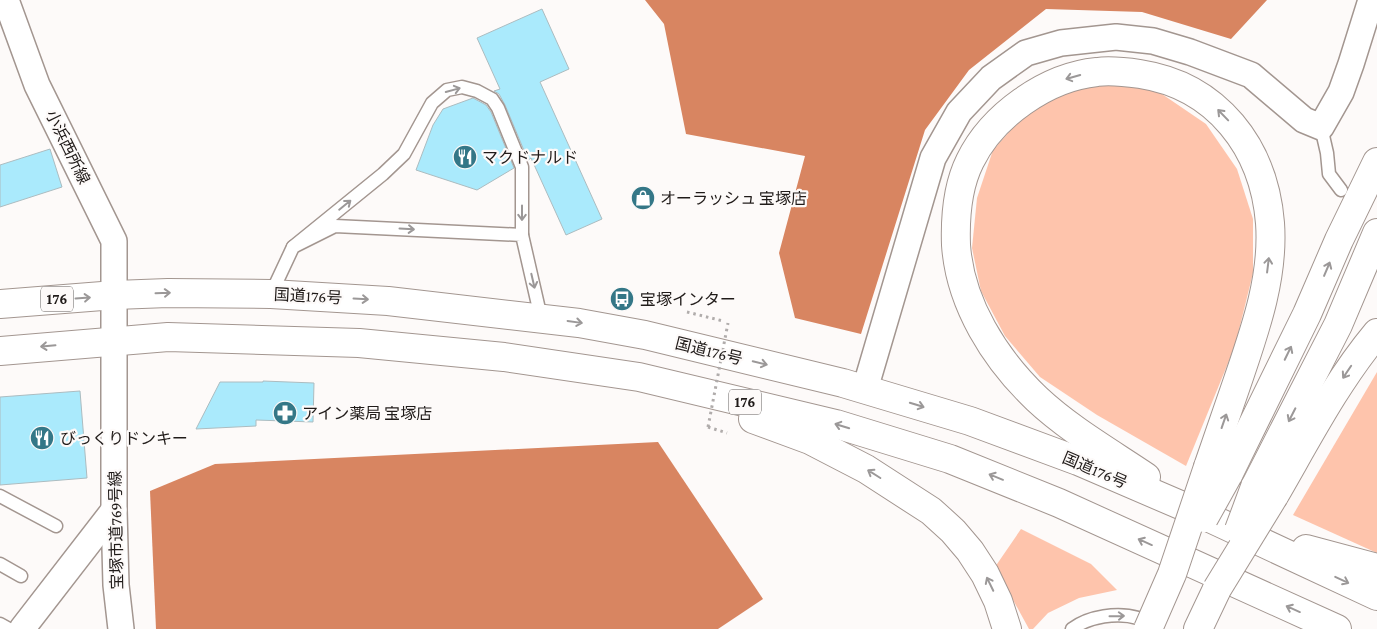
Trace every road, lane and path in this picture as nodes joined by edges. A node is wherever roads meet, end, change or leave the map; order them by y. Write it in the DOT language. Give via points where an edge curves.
graph roads {
  1 [pos="6,0"];
  2 [pos="1371,0"];
  3 [pos="1321,127"];
  4 [pos="1377,162"];
  5 [pos="1341,190"];
  6 [pos="1377,233"];
  7 [pos="522,235"];
  8 [pos="293,247"];
  9 [pos="271,294"];
  10 [pos="115,295"];
  11 [pos="0,304"];
  12 [pos="687,312"];
  13 [pos="541,318"];
  14 [pos="1377,333"];
  15 [pos="114,341"];
  16 [pos="0,351"];
  17 [pos="639,376"];
  18 [pos="865,389"];
  19 [pos="708,427"];
  20 [pos="1218,471"];
  21 [pos="1265,492"];
  22 [pos="0,496"];
  23 [pos="114,510"];
  24 [pos="1199,513"];
  25 [pos="56,526"];
  26 [pos="1244,534"];
  27 [pos="0,564"];
  28 [pos="1377,568"];
  29 [pos="21,576"];
  30 [pos="1377,596"];
  31 [pos="0,624"];
  32 [pos="9,629"];
  33 [pos="22,629"];
  34 [pos="121,629"];
  35 [pos="1007,629"];
  36 [pos="1072,629"];
  37 [pos="1148,629"];
  38 [pos="1162,629"];
  39 [pos="1198,629"];
  40 [pos="1338,629"];
  1 -- 10 [label="street, 小浜西所線" via="37,85 114,241"];
  2 -- 3 [label="street" via="1341,92"];
  3 -- 5 [label="lane" via="1329,174"];
  3 -- 18 [label="street" via="1304,120 1252,75 1153,41 1116,37 1062,43 1026,53 991,78 959,112 934,158"];
  20 -- 4 [label="highway, one-way" via="1307,314"];
  6 -- 21 [label="highway, one-way"];
  8 -- 7 [label="lane, one-way" via="336,226"];
  8 -- 7 [label="lane, one-way" via="404,154 432,103 447,90 462,87 492,99 522,167"];
  7 -- 13 [label="lane, one-way"];
  8 -- 9 [label="lane"];
  10 -- 9 [label="highway, 国道176号 / 176, one-way"];
  9 -- 13 [label="highway, 国道176号 / 176, one-way" via="388,301"];
  11 -- 10 [label="highway, 国道176号 / 176, one-way"];
  10 -- 15 [label="street, 小浜西所線"];
  12 -- 19 [label="path, bridge" via="728,323"];
  13 -- 18 [label="highway, 国道176号 / 176, one-way" via="645,335"];
  14 -- 21 [label="highway, one-way"];
  15 -- 16 [label="highway, 176, one-way"];
  15 -- 17 [label="highway, 176" via="168,337 359,343 504,357"];
  15 -- 23 [label="street, 宝塚市道769号線"];
  35 -- 17 [label="highway, one-way" via="985,574 970,551 931,510 866,469 810,440"];
  40 -- 17 [label="highway, 176, one-way" via="1059,502 950,459 836,424"];
  18 -- 24 [label="highway, 国道176号 / 176, one-way" via="970,421 1078,461"];
  20 -- 24 [label="highway, one-way" via="1266,284 1270,225 1260,174 1239,133 1222,113 1180,85 1125,71 1070,77 1021,102 982,140 969,163 959,192 955,229 957,264 964,288 988,339 1036,398 1067,424"];
  20 -- 37 [label="highway, bridge"];
  21 -- 39 [label="highway, bridge"];
  22 -- 25 [label="lane"];
  23 -- 33 [label="street"];
  23 -- 34 [label="street, 宝塚市道769号線"];
  24 -- 26 [label="highway, 国道176号 / 176"];
  26 -- 28 [label="highway"];
  26 -- 30 [label="highway, 国道176号 / 176, one-way"];
  27 -- 29 [label="lane"];
  31 -- 32 [label="lane"];
  36 -- 38 [label="lane, one-way" via="1097,618 1120,615 1138,618"];
}
